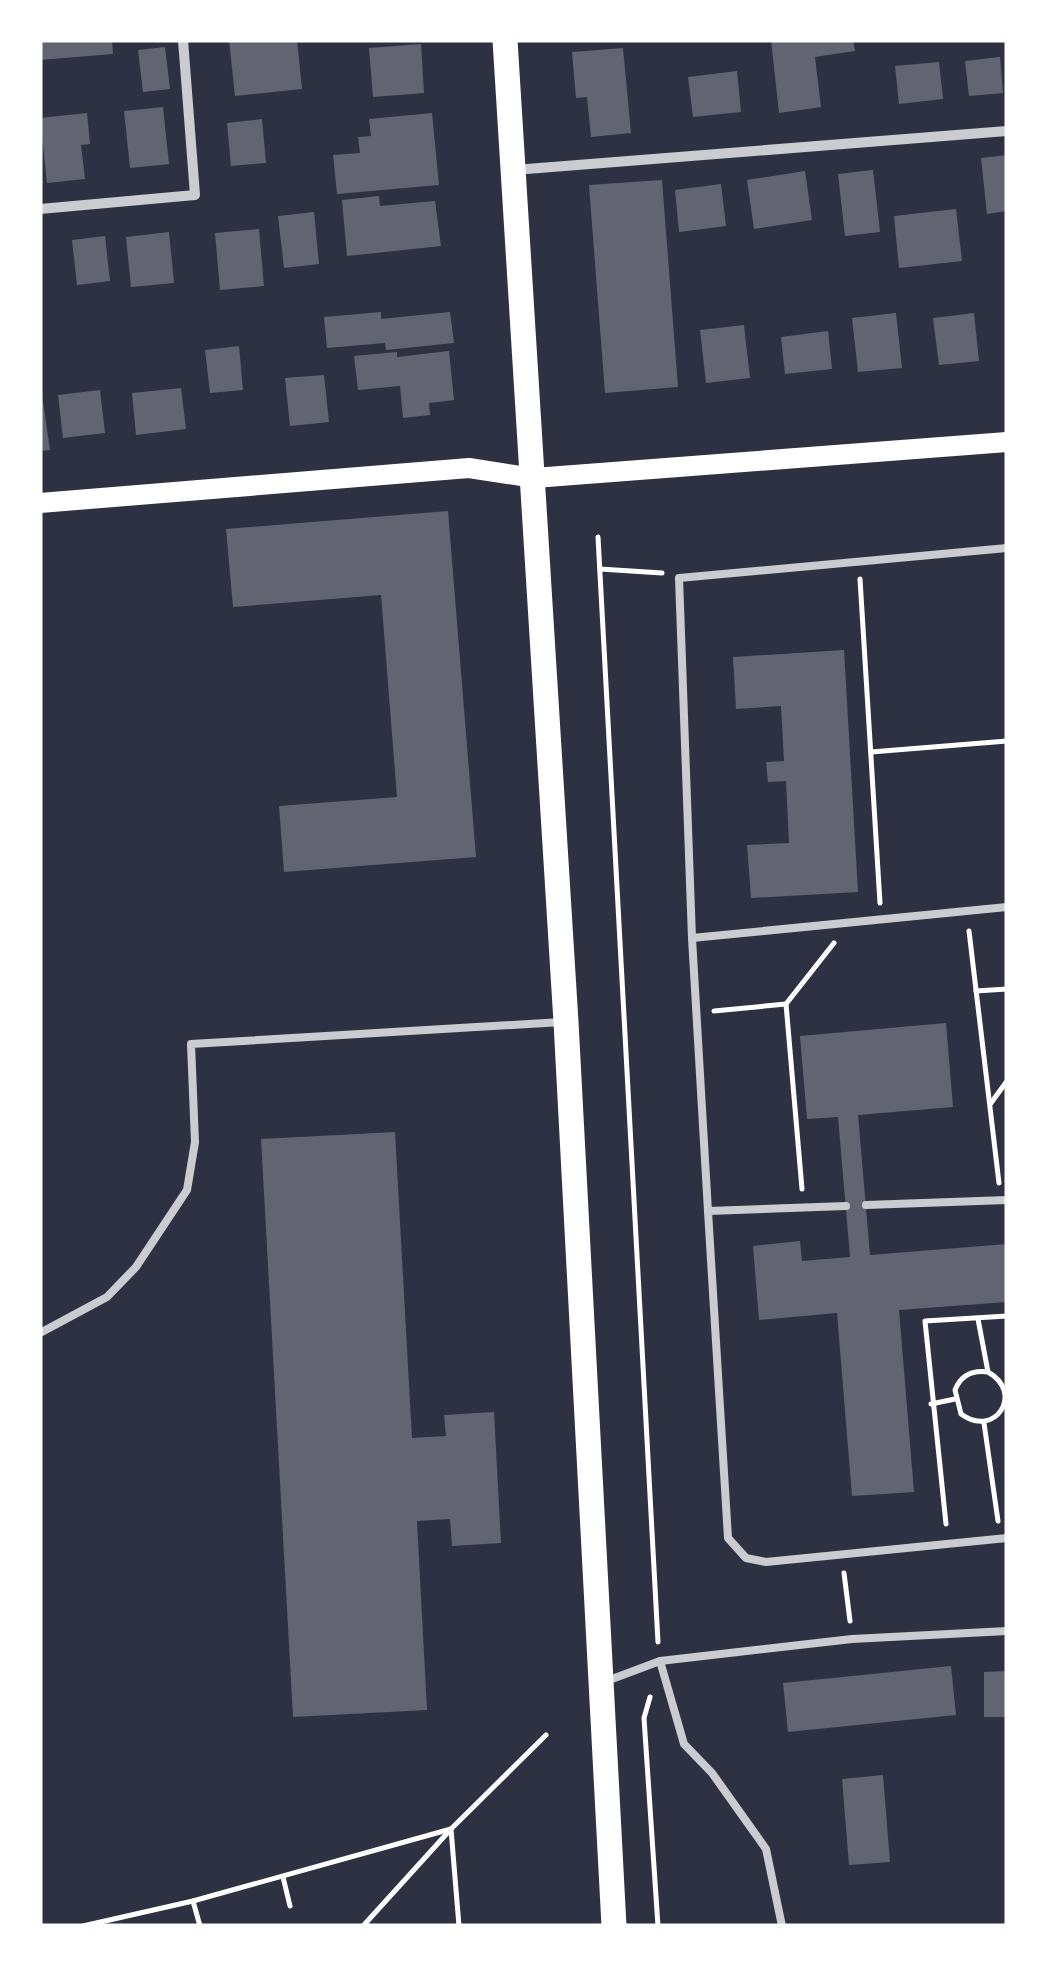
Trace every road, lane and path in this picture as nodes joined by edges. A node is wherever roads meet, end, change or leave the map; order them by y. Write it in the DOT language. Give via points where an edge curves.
graph roads {
  1 [pos="183,40"];
  2 [pos="506,40"];
  3 [pos="1007,131"];
  4 [pos="514,170"];
  5 [pos="40,209"];
  6 [pos="1007,442"];
  7 [pos="534,478"];
  8 [pos="40,503"];
  9 [pos="598,537"];
  10 [pos="1007,548"];
  11 [pos="859,562"];
  12 [pos="600,570"];
  13 [pos="680,578"];
  14 [pos="1007,741"];
  15 [pos="872,752"];
  16 [pos="1007,908"];
  17 [pos="966,911"];
  18 [pos="881,921"];
  19 [pos="848,924"];
  20 [pos="692,938"];
  21 [pos="1007,990"];
  22 [pos="976,992"];
  23 [pos="786,1004"];
  24 [pos="696,1012"];
  25 [pos="566,1022"];
  26 [pos="1007,1081"];
  27 [pos="990,1106"];
  28 [pos="1004,1201"];
  29 [pos="866,1205"];
  30 [pos="846,1206"];
  31 [pos="804,1208"];
  32 [pos="708,1211"];
  33 [pos="1007,1316"];
  34 [pos="978,1319"];
  35 [pos="40,1333"];
  36 [pos="988,1372"];
  37 [pos="1006,1398"];
  38 [pos="955,1399"];
  39 [pos="931,1404"];
  40 [pos="984,1422"];
  41 [pos="1004,1539"];
  42 [pos="948,1544"];
  43 [pos="842,1555"];
  44 [pos="1007,1631"];
  45 [pos="852,1639"];
  46 [pos="660,1662"];
  47 [pos="600,1684"];
  48 [pos="546,1735"];
  49 [pos="451,1829"];
  50 [pos="283,1877"];
  51 [pos="193,1901"];
  52 [pos="290,1906"];
  53 [pos="82,1926"];
  54 [pos="200,1926"];
  55 [pos="363,1926"];
  56 [pos="459,1926"];
  57 [pos="614,1926"];
  58 [pos="658,1926"];
  59 [pos="782,1926"];
  1 -- 5 [label="street" via="195,195"];
  2 -- 4 [label="main road"];
  3 -- 4 [label="street"];
  4 -- 7 [label="main road"];
  6 -- 7 [label="main road"];
  7 -- 8 [label="main road" via="469,468"];
  7 -- 25 [label="main road"];
  9 -- 12 [label="path"];
  10 -- 11 [label="lane"];
  11 -- 13 [label="lane"];
  11 -- 15 [label="path"];
  12 -- 13 [label="path"];
  12 -- 46 [label="path"];
  13 -- 20 [label="lane"];
  14 -- 15 [label="path"];
  15 -- 18 [label="path"];
  16 -- 17 [label="lane"];
  17 -- 18 [label="lane"];
  17 -- 22 [label="path"];
  18 -- 19 [label="lane"];
  19 -- 20 [label="lane"];
  19 -- 23 [label="path"];
  20 -- 24 [label="lane"];
  21 -- 22 [label="path"];
  22 -- 27 [label="path"];
  23 -- 24 [label="path"];
  23 -- 31 [label="path"];
  24 -- 32 [label="lane"];
  25 -- 35 [label="lane" via="191,1044 195,1142 187,1190 136,1267 108,1296"];
  25 -- 47 [label="main road"];
  26 -- 27 [label="path"];
  27 -- 28 [label="path"];
  28 -- 29 [label="lane"];
  30 -- 31 [label="lane"];
  31 -- 32 [label="lane"];
  32 -- 43 [label="lane" via="728,1538 746,1558 766,1562"];
  33 -- 34 [label="path"];
  34 -- 36 [label="path"];
  34 -- 39 [label="path" via="925,1321"];
  36 -- 37 [label="path"];
  36 -- 38 [label="path" via="964,1376"];
  37 -- 40 [label="path" via="1003,1409"];
  38 -- 39 [label="path"];
  38 -- 40 [label="path" via="961,1414"];
  39 -- 42 [label="path"];
  40 -- 41 [label="path"];
  41 -- 42 [label="lane"];
  42 -- 43 [label="lane"];
  43 -- 45 [label="path"];
  44 -- 45 [label="lane"];
  45 -- 46 [label="lane"];
  46 -- 47 [label="lane"];
  46 -- 58 [label="path" via="644,1718"];
  46 -- 59 [label="lane" via="684,1744 766,1849"];
  47 -- 57 [label="main road"];
  48 -- 49 [label="path"];
  49 -- 50 [label="path"];
  49 -- 55 [label="path"];
  49 -- 56 [label="path"];
  50 -- 51 [label="path"];
  50 -- 52 [label="path"];
  51 -- 53 [label="path"];
  51 -- 54 [label="path"];
}
